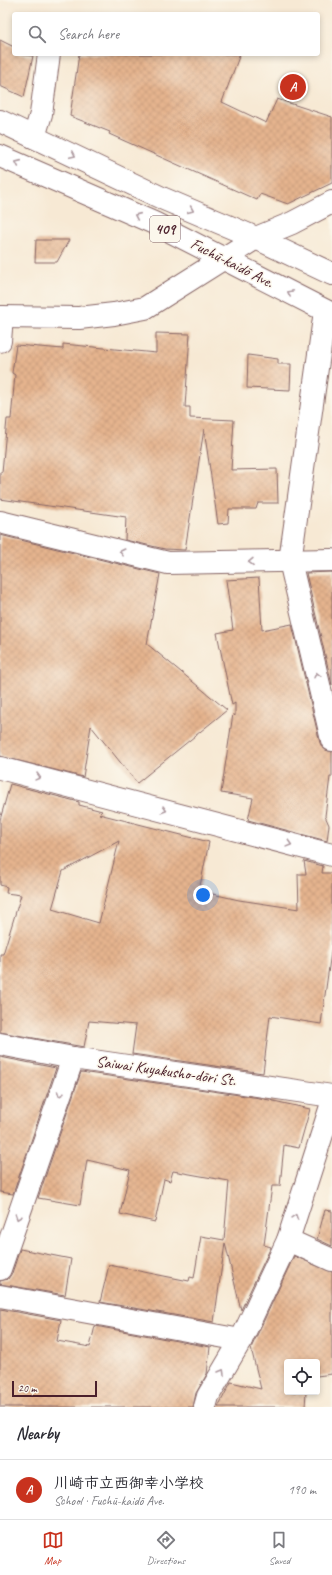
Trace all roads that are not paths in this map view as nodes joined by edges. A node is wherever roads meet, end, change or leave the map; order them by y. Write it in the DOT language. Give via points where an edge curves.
graph roads {
  1 [pos="49,56"];
  2 [pos="0,121"];
  3 [pos="34,137"];
  4 [pos="0,156"];
  5 [pos="332,202"];
  6 [pos="256,238"];
  7 [pos="223,259"];
  8 [pos="332,274"];
  9 [pos="328,312"];
  10 [pos="1,317"];
  11 [pos="0,341"];
  12 [pos="0,522"];
  13 [pos="332,560"];
  14 [pos="290,561"];
  15 [pos="332,740"];
  16 [pos="0,768"];
  17 [pos="332,855"];
  18 [pos="0,1044"];
  19 [pos="73,1058"];
  20 [pos="332,1096"];
  21 [pos="332,1104"];
  22 [pos="288,1240"];
  23 [pos="332,1260"];
  24 [pos="0,1269"];
  25 [pos="0,1296"];
  26 [pos="240,1340"];
  27 [pos="205,1407"];
  1 -- 3 [label="main road" via="41,114"];
  2 -- 3 [label="main road, Fuchū-kaidō Ave. / 409"];
  3 -- 6 [label="main road, Fuchū-kaidō Ave. / 409, one-way" via="164,199"];
  7 -- 4 [label="main road, Fuchū-kaidō Ave. / 409, one-way" via="154,223"];
  5 -- 6 [label="main road"];
  6 -- 7 [label="main road"];
  6 -- 8 [label="main road, Fuchū-kaidō Ave. / 409"];
  9 -- 7 [label="main road, Fuchū-kaidō Ave. / 409, one-way"];
  7 -- 10 [label="main road" via="145,308 79,318"];
  9 -- 14 [label="main road"];
  10 -- 11 [label="main road"];
  14 -- 12 [label="main road, one-way" via="168,563"];
  13 -- 14 [label="main road"];
  15 -- 14 [label="main road, one-way"];
  16 -- 17 [label="main road, one-way"];
  18 -- 19 [label="main road, Saiwai Kuyakusho-dōri St."];
  19 -- 20 [label="main road, Saiwai Kuyakusho-dōri St."];
  19 -- 24 [label="main road, one-way"];
  22 -- 21 [label="main road, one-way"];
  22 -- 23 [label="main road"];
  22 -- 26 [label="main road"];
  25 -- 26 [label="main road"];
  27 -- 26 [label="main road, one-way" via="208,1396"];
}
